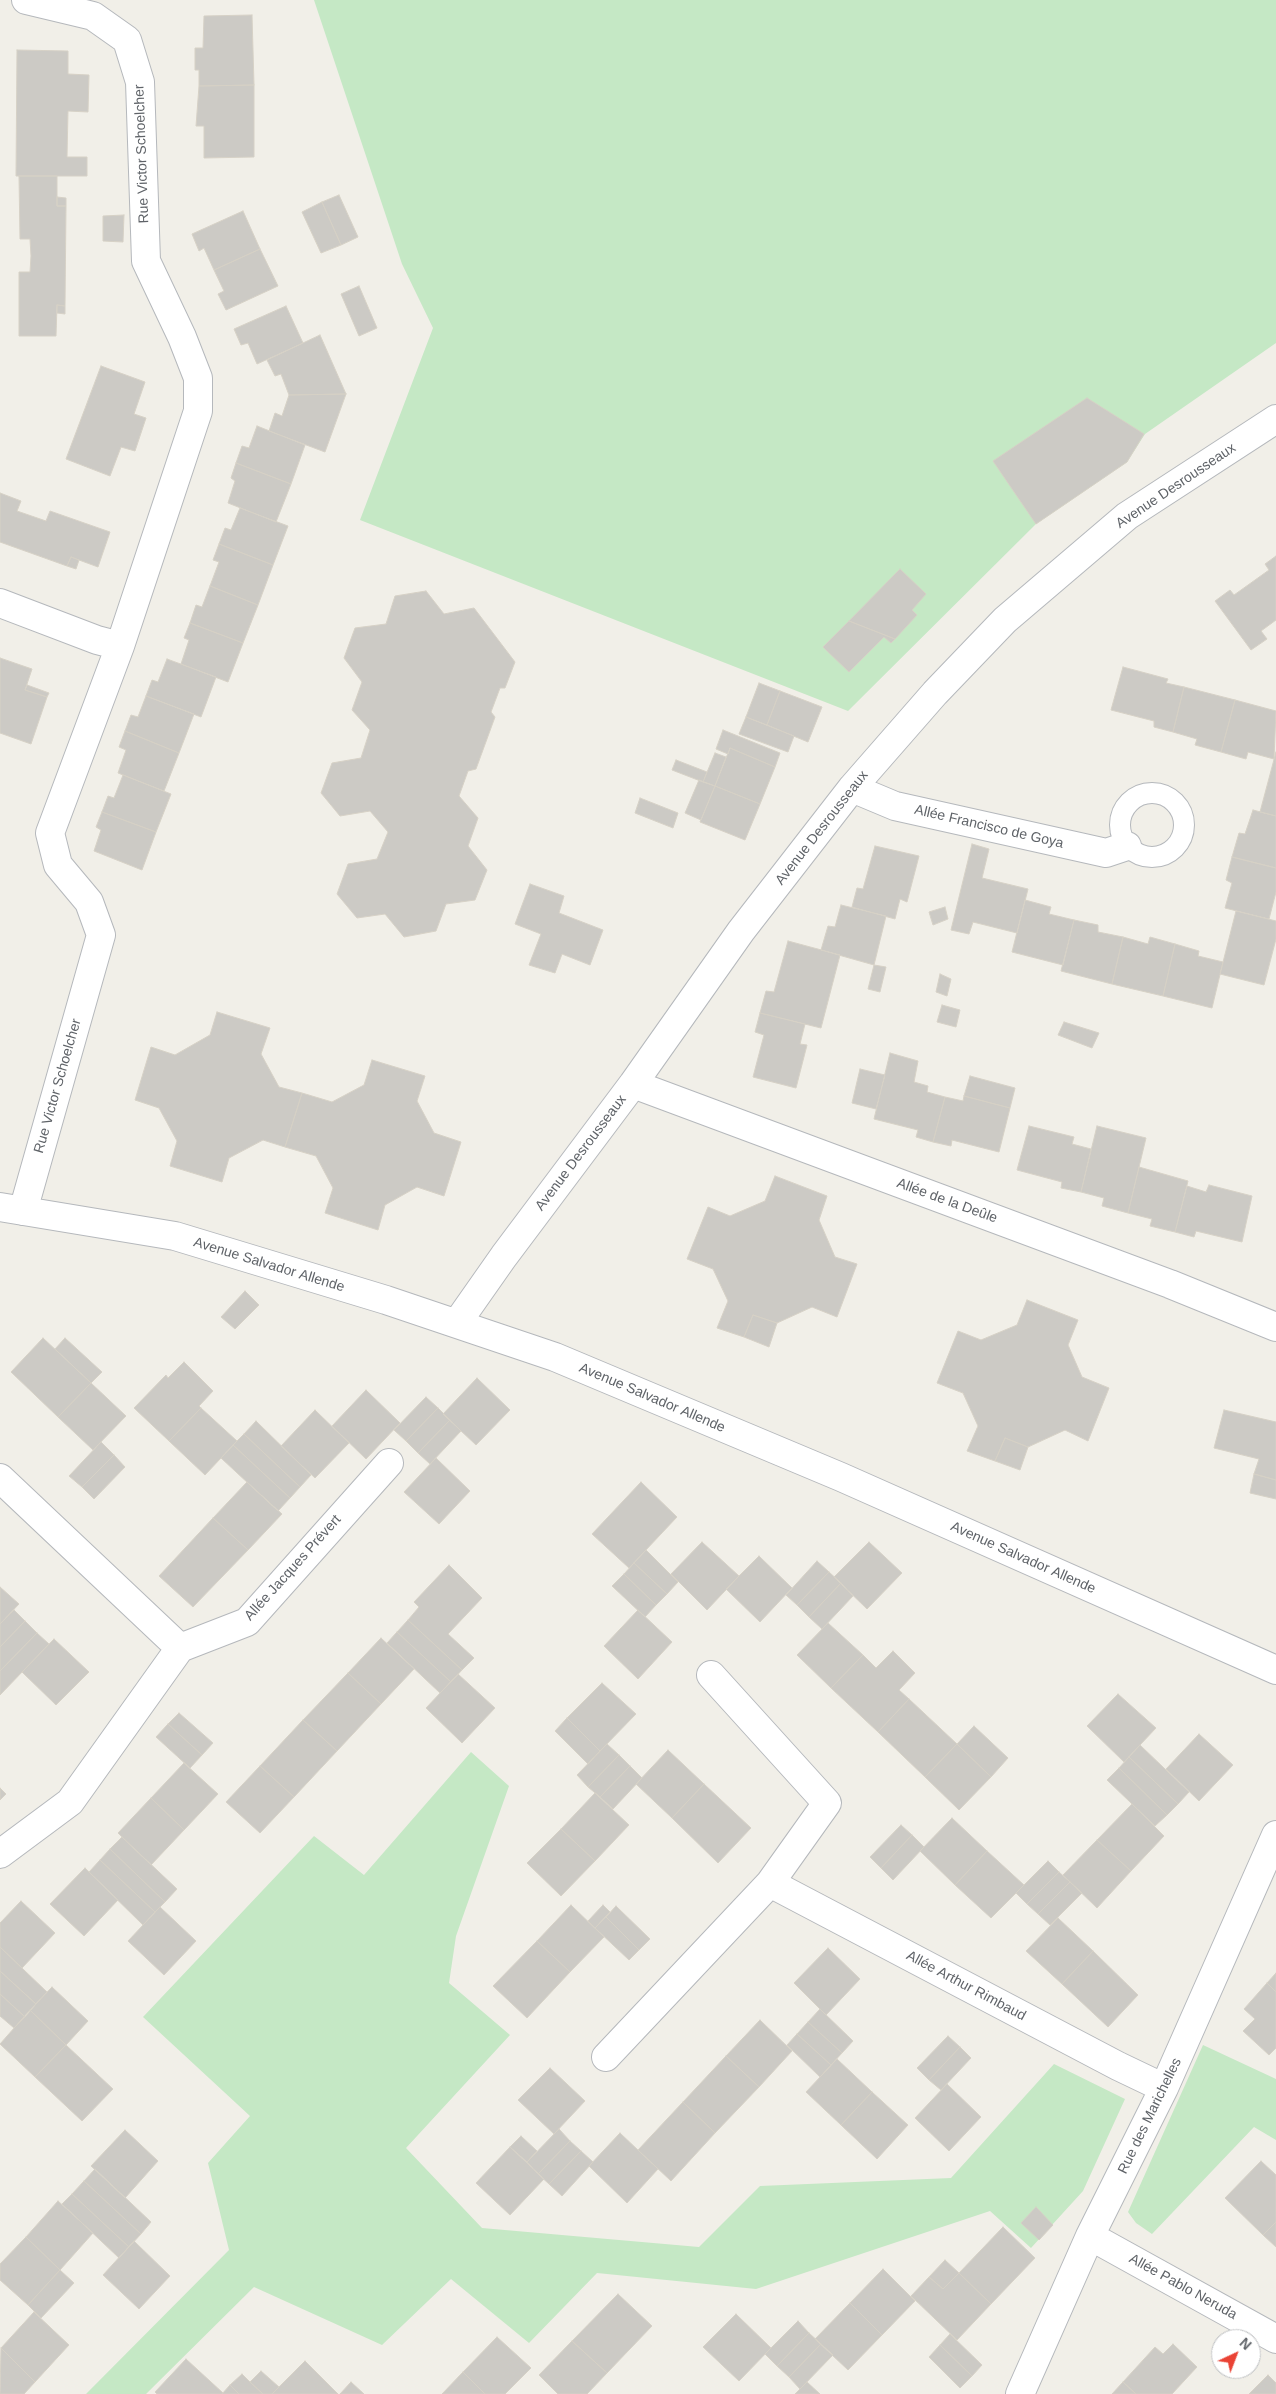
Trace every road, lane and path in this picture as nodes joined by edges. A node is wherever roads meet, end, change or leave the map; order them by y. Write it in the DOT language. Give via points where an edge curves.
graph roads {
  1 [pos="26,0"];
  2 [pos="1276,419"];
  3 [pos="0,603"];
  4 [pos="120,646"];
  5 [pos="852,788"];
  6 [pos="1127,846"];
  7 [pos="633,1084"];
  8 [pos="11,1209"];
  9 [pos="457,1323"];
  10 [pos="1268,1324"];
  11 [pos="389,1463"];
  12 [pos="0,1478"];
  13 [pos="180,1648"];
  14 [pos="1276,1670"];
  15 [pos="711,1675"];
  16 [pos="1276,1835"];
  17 [pos="0,1854"];
  18 [pos="770,1883"];
  19 [pos="606,2057"];
  20 [pos="1164,2088"];
  21 [pos="1090,2236"];
  22 [pos="1276,2339"];
  23 [pos="1020,2394"];
  1 -- 4 [label="street, Rue Victor Schoelcher" via="93,16 127,40 140,82 146,261 198,378 198,412"];
  2 -- 5 [label="street, Avenue Desrousseaux" via="1127,516 1024,604 935,693"];
  3 -- 4 [label="street"];
  4 -- 8 [label="street, Rue Victor Schoelcher" via="50,833 58,864 89,902 101,935"];
  5 -- 6 [label="street, Allée Francisco de Goya" via="895,806 1106,853"];
  5 -- 7 [label="street, Avenue Desrousseaux" via="741,931"];
  7 -- 9 [label="street, Avenue Desrousseaux"];
  7 -- 10 [label="street, Allée de la Deûle" via="1170,1284"];
  8 -- 9 [label="street, Avenue Salvador Allende" via="175,1236"];
  9 -- 14 [label="street, Avenue Salvador Allende" via="555,1357 841,1477"];
  11 -- 13 [label="street, Allée Jacques Prévert" via="247,1622"];
  12 -- 13 [label="street"];
  13 -- 17 [label="street" via="70,1802"];
  15 -- 18 [label="street" via="827,1803"];
  16 -- 20 [label="street, Rue des Marichelles"];
  18 -- 19 [label="street"];
  18 -- 20 [label="street, Allée Arthur Rimbaud"];
  20 -- 21 [label="street, Rue des Marichelles"];
  21 -- 22 [label="street, Allée Pablo Neruda"];
  21 -- 23 [label="street, Rue des Marichelles"];
}
